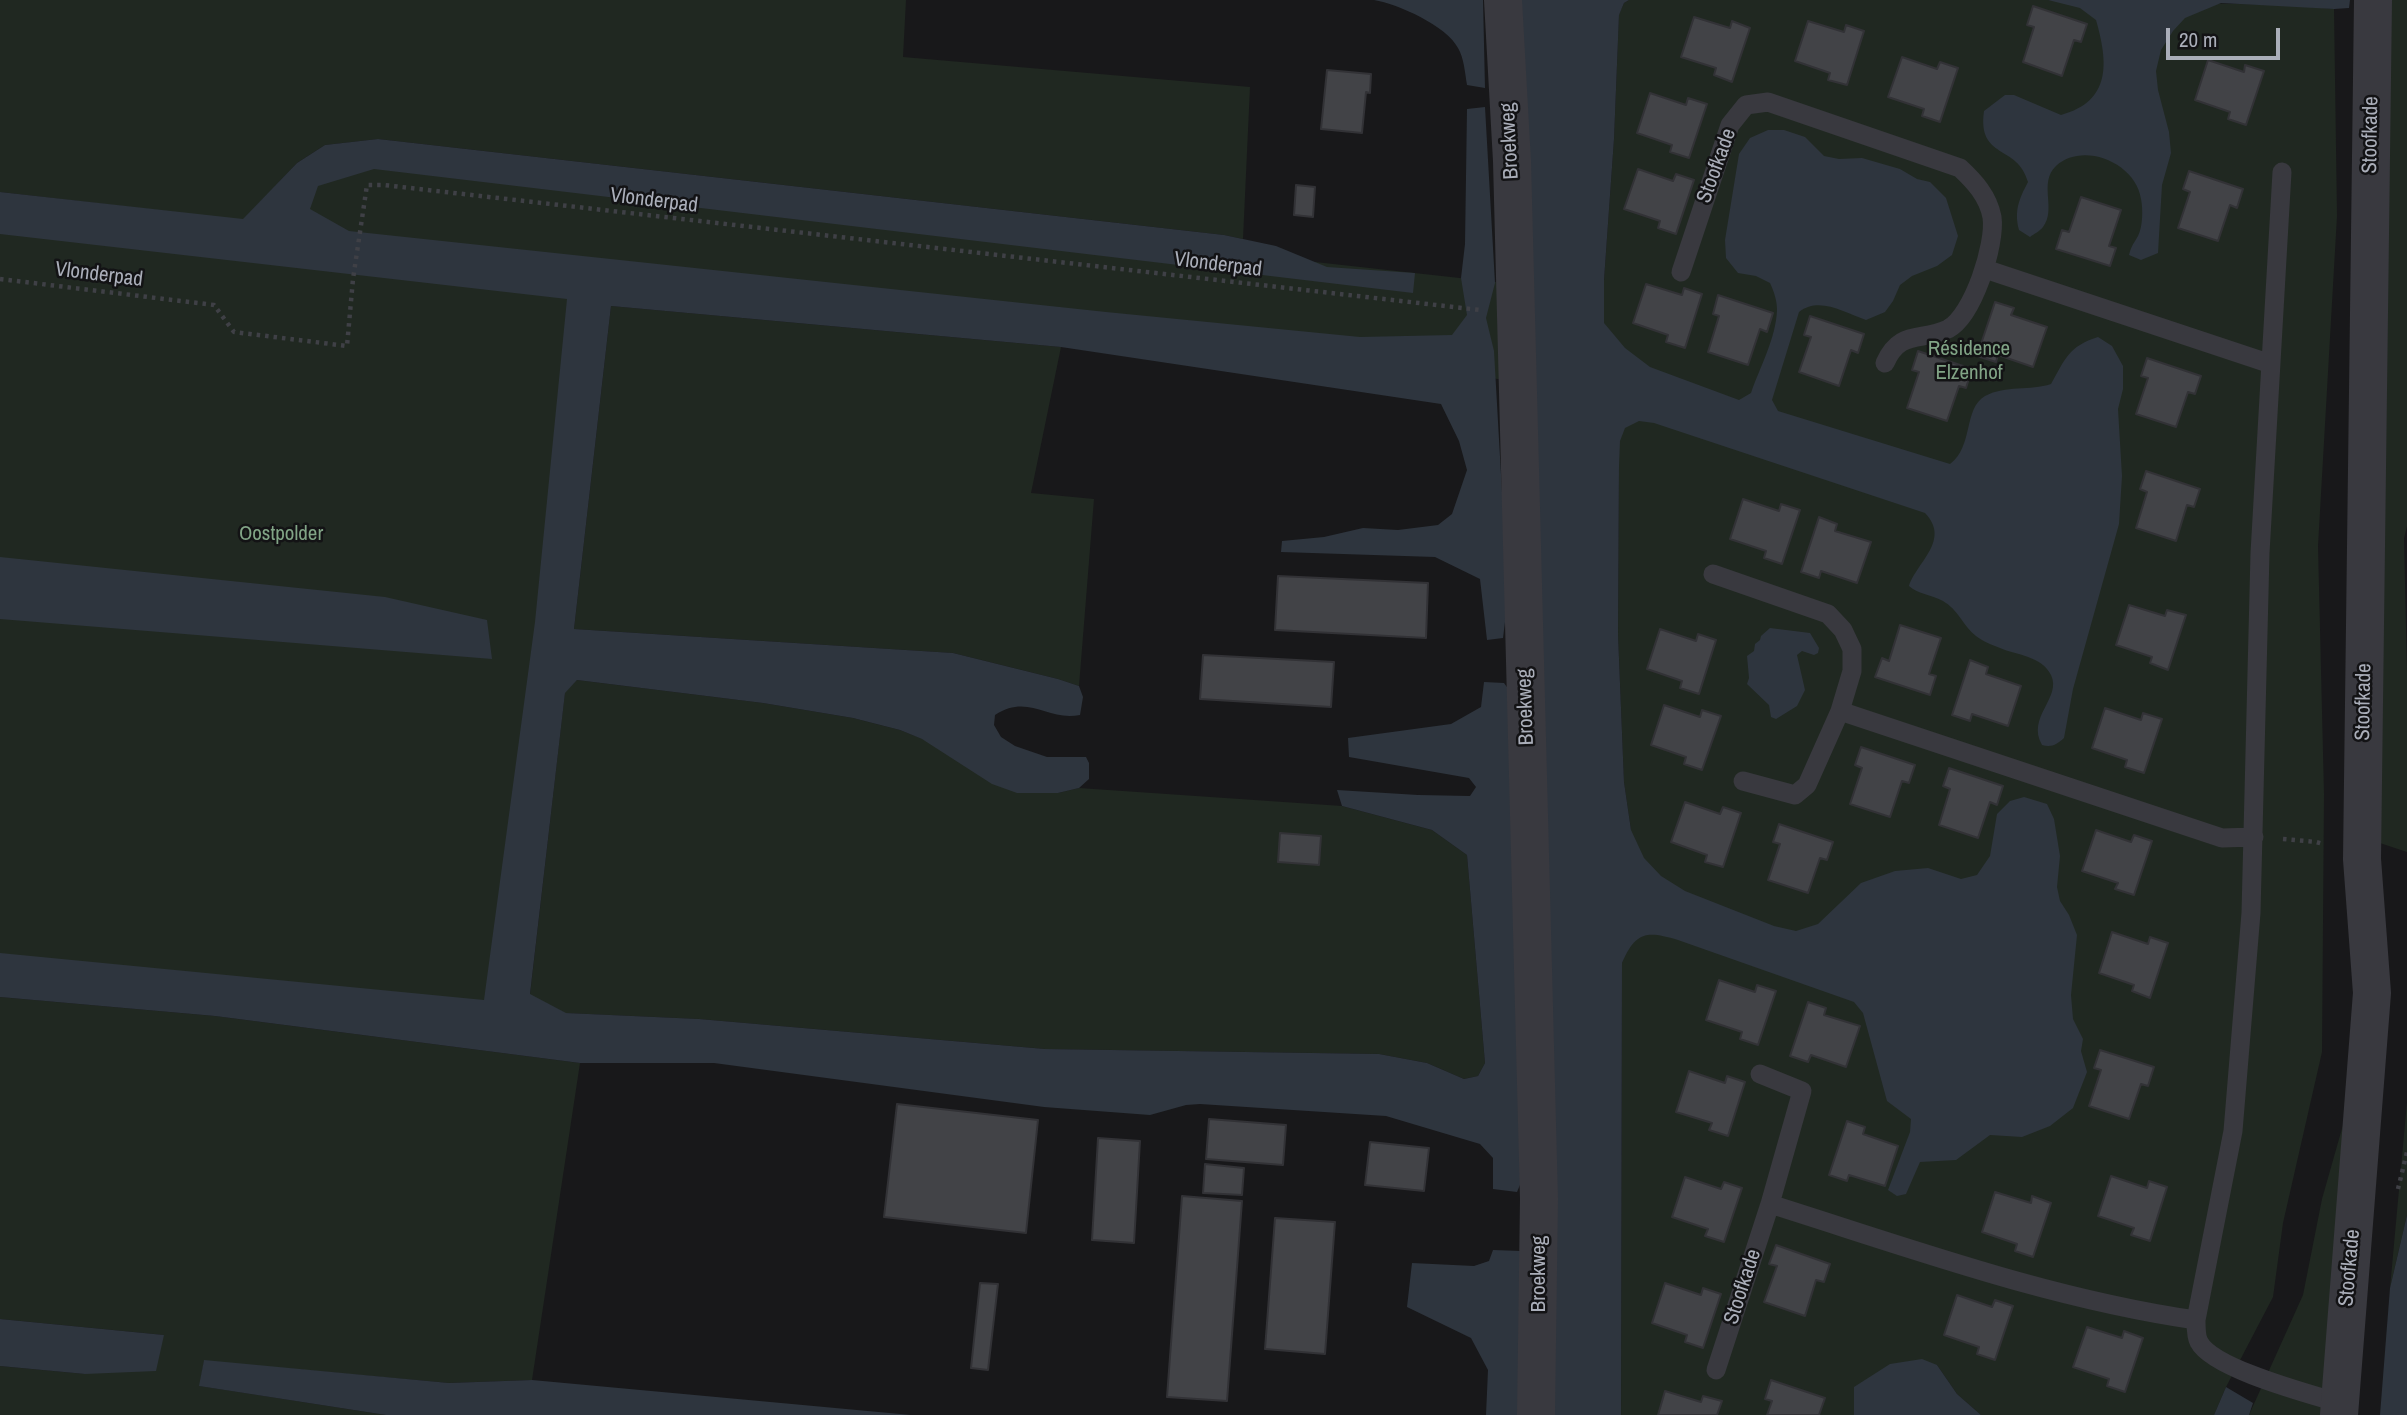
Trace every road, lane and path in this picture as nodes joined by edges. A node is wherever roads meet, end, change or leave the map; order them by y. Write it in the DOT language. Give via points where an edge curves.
graph roads {
  1 [pos="1503,0"];
  2 [pos="2373,0"];
  3 [pos="2281,172"];
  4 [pos="1985,269"];
  5 [pos="1681,272"];
  6 [pos="0,279"];
  7 [pos="1459,309"];
  8 [pos="1885,363"];
  9 [pos="2271,364"];
  10 [pos="1713,574"];
  11 [pos="1839,711"];
  12 [pos="1742,781"];
  13 [pos="2254,837"];
  14 [pos="1760,1074"];
  15 [pos="1770,1204"];
  16 [pos="2196,1320"];
  17 [pos="1716,1370"];
  18 [pos="2339,1409"];
  19 [pos="1536,1415"];
  1 -- 19 [label="street, Broekweg" via="1512,161 1539,1199"];
  2 -- 18 [label="street, Stoofkade" via="2362,859 2372,993"];
  3 -- 9 [label="lane"];
  4 -- 5 [label="lane, Stoofkade" via="1992,216 1979,185 1960,168 1768,102 1746,105 1730,125"];
  4 -- 8 [label="lane, Stoofkade" via="1965,313 1949,328 1907,338 1891,349"];
  4 -- 9 [label="lane"];
  6 -- 7 [label="path, Vlonderpad" via="214,305 234,332 347,346 367,186 384,186"];
  9 -- 13 [label="lane" via="2260,553"];
  10 -- 11 [label="lane" via="1828,614 1843,630 1852,649 1852,671"];
  11 -- 12 [label="lane" via="1807,785 1795,795"];
  11 -- 13 [label="lane" via="2222,838"];
  13 -- 16 [label="lane" via="2233,1131"];
  14 -- 15 [label="lane, Stoofkade" via="1802,1091"];
  15 -- 16 [label="lane" via="2035,1286"];
  15 -- 17 [label="lane, Stoofkade"];
  16 -- 18 [label="lane, Stoofkade" via="2199,1342 2213,1355"];
}
